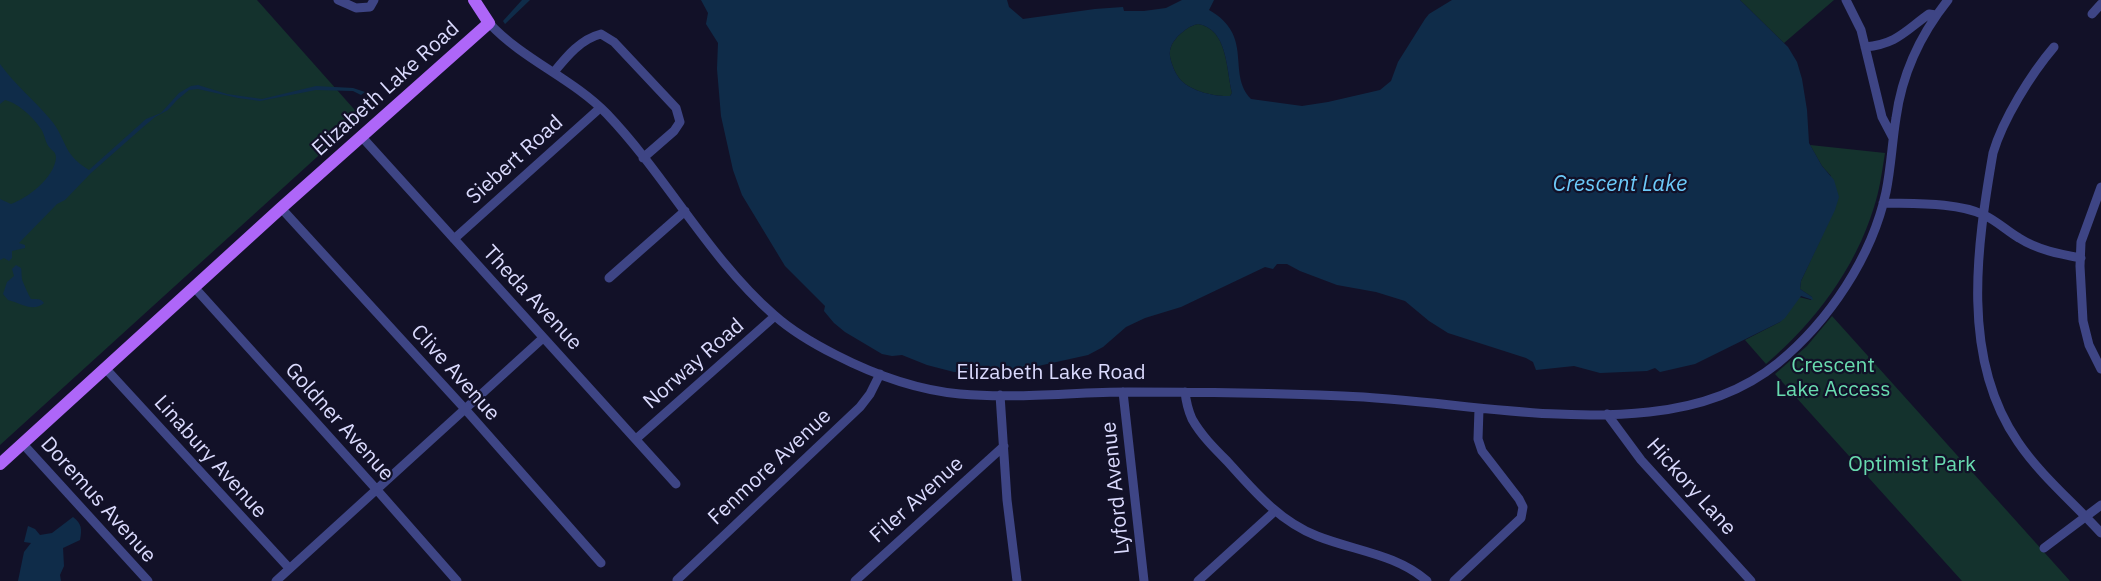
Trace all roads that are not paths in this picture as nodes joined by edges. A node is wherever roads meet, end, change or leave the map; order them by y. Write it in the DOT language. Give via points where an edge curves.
graph roads {
  1 [pos="338,0"];
  2 [pos="374,0"];
  3 [pos="474,0"];
  4 [pos="1846,0"];
  5 [pos="1948,0"];
  6 [pos="2101,4"];
  7 [pos="2092,14"];
  8 [pos="1936,15"];
  9 [pos="489,23"];
  10 [pos="1865,47"];
  11 [pos="2054,47"];
  12 [pos="554,72"];
  13 [pos="600,108"];
  14 [pos="361,136"];
  15 [pos="1893,138"];
  16 [pos="643,158"];
  17 [pos="2101,187"];
  18 [pos="1883,203"];
  19 [pos="281,208"];
  20 [pos="685,212"];
  21 [pos="1984,215"];
  22 [pos="454,239"];
  23 [pos="2080,258"];
  24 [pos="609,278"];
  25 [pos="194,287"];
  26 [pos="775,316"];
  27 [pos="543,338"];
  28 [pos="106,369"];
  29 [pos="2101,369"];
  30 [pos="880,374"];
  31 [pos="1124,392"];
  32 [pos="1185,392"];
  33 [pos="1000,395"];
  34 [pos="1479,409"];
  35 [pos="465,410"];
  36 [pos="1607,414"];
  37 [pos="636,439"];
  38 [pos="23,444"];
  39 [pos="1004,446"];
  40 [pos="0,464"];
  41 [pos="676,484"];
  42 [pos="377,490"];
  43 [pos="2101,505"];
  44 [pos="1275,511"];
  45 [pos="2086,517"];
  46 [pos="2101,533"];
  47 [pos="2044,548"];
  48 [pos="601,563"];
  49 [pos="289,568"];
  50 [pos="677,580"];
  51 [pos="148,581"];
  52 [pos="276,581"];
  53 [pos="457,581"];
  54 [pos="855,581"];
  55 [pos="1017,581"];
  56 [pos="1144,581"];
  57 [pos="1198,581"];
  58 [pos="1427,581"];
  59 [pos="1454,581"];
  60 [pos="1751,581"];
  1 -- 2 [label="street" via="356,9 370,7"];
  3 -- 9 [label="main road"];
  4 -- 10 [label="street"];
  5 -- 8 [label="street, Elizabeth Lake Road"];
  6 -- 7 [label="street"];
  8 -- 10 [label="street" via="1929,14 1883,45"];
  8 -- 15 [label="street, Elizabeth Lake Road" via="1908,69"];
  9 -- 12 [label="street, Elizabeth Lake Road" via="513,46"];
  9 -- 14 [label="main road, Elizabeth Lake Road"];
  10 -- 15 [label="street" via="1882,117"];
  11 -- 21 [label="street" via="2038,66 1998,137"];
  12 -- 13 [label="street, Elizabeth Lake Road"];
  12 -- 16 [label="street" via="570,53 593,36 602,34 614,42 676,108 680,122"];
  13 -- 16 [label="street, Elizabeth Lake Road"];
  13 -- 22 [label="street, Siebert Road"];
  14 -- 19 [label="main road, Elizabeth Lake Road"];
  14 -- 22 [label="street, Theda Avenue"];
  15 -- 18 [label="street, Elizabeth Lake Road"];
  16 -- 20 [label="street, Elizabeth Lake Road"];
  17 -- 23 [label="street" via="2081,242"];
  18 -- 21 [label="street" via="1935,205"];
  18 -- 36 [label="street, Elizabeth Lake Road" via="1865,249 1833,304 1805,337 1767,371 1733,391 1701,403"];
  19 -- 25 [label="main road, Elizabeth Lake Road"];
  19 -- 35 [label="street, Clive Avenue"];
  20 -- 24 [label="street"];
  20 -- 26 [label="street, Elizabeth Lake Road"];
  21 -- 23 [label="street" via="2035,246"];
  21 -- 45 [label="street" via="1978,304 1983,353 1996,399 2017,442"];
  22 -- 27 [label="street, Theda Avenue"];
  23 -- 29 [label="street" via="2083,321"];
  25 -- 28 [label="main road, Elizabeth Lake Road"];
  25 -- 42 [label="street, Goldner Avenue"];
  26 -- 30 [label="street, Elizabeth Lake Road" via="822,347"];
  26 -- 37 [label="street, Norway Road"];
  27 -- 35 [label="street"];
  27 -- 37 [label="street, Theda Avenue"];
  28 -- 38 [label="main road, Elizabeth Lake Road"];
  28 -- 49 [label="street, Linabury Avenue"];
  30 -- 33 [label="street, Elizabeth Lake Road" via="940,391"];
  30 -- 50 [label="street, Fenmore Avenue" via="860,407"];
  31 -- 32 [label="street, Elizabeth Lake Road"];
  31 -- 33 [label="street, Elizabeth Lake Road"];
  31 -- 56 [label="street, Lyford Avenue"];
  32 -- 34 [label="street, Elizabeth Lake Road" via="1355,396"];
  32 -- 44 [label="street" via="1199,430"];
  33 -- 39 [label="street"];
  34 -- 36 [label="street, Elizabeth Lake Road"];
  34 -- 59 [label="street" via="1478,440 1482,451 1523,507 1521,518 1513,527"];
  35 -- 42 [label="street"];
  35 -- 48 [label="street, Clive Avenue"];
  36 -- 60 [label="street, Hickory Lane" via="1641,460"];
  37 -- 41 [label="street, Theda Avenue"];
  38 -- 40 [label="main road, Elizabeth Lake Road"];
  38 -- 51 [label="street, Doremus Avenue"];
  39 -- 54 [label="street, Filer Avenue"];
  39 -- 55 [label="street"];
  42 -- 49 [label="street"];
  42 -- 53 [label="street, Goldner Avenue"];
  43 -- 45 [label="street"];
  44 -- 57 [label="street"];
  44 -- 58 [label="street" via="1310,533 1401,563"];
  45 -- 46 [label="street"];
  45 -- 47 [label="street"];
  49 -- 52 [label="street"];
}
